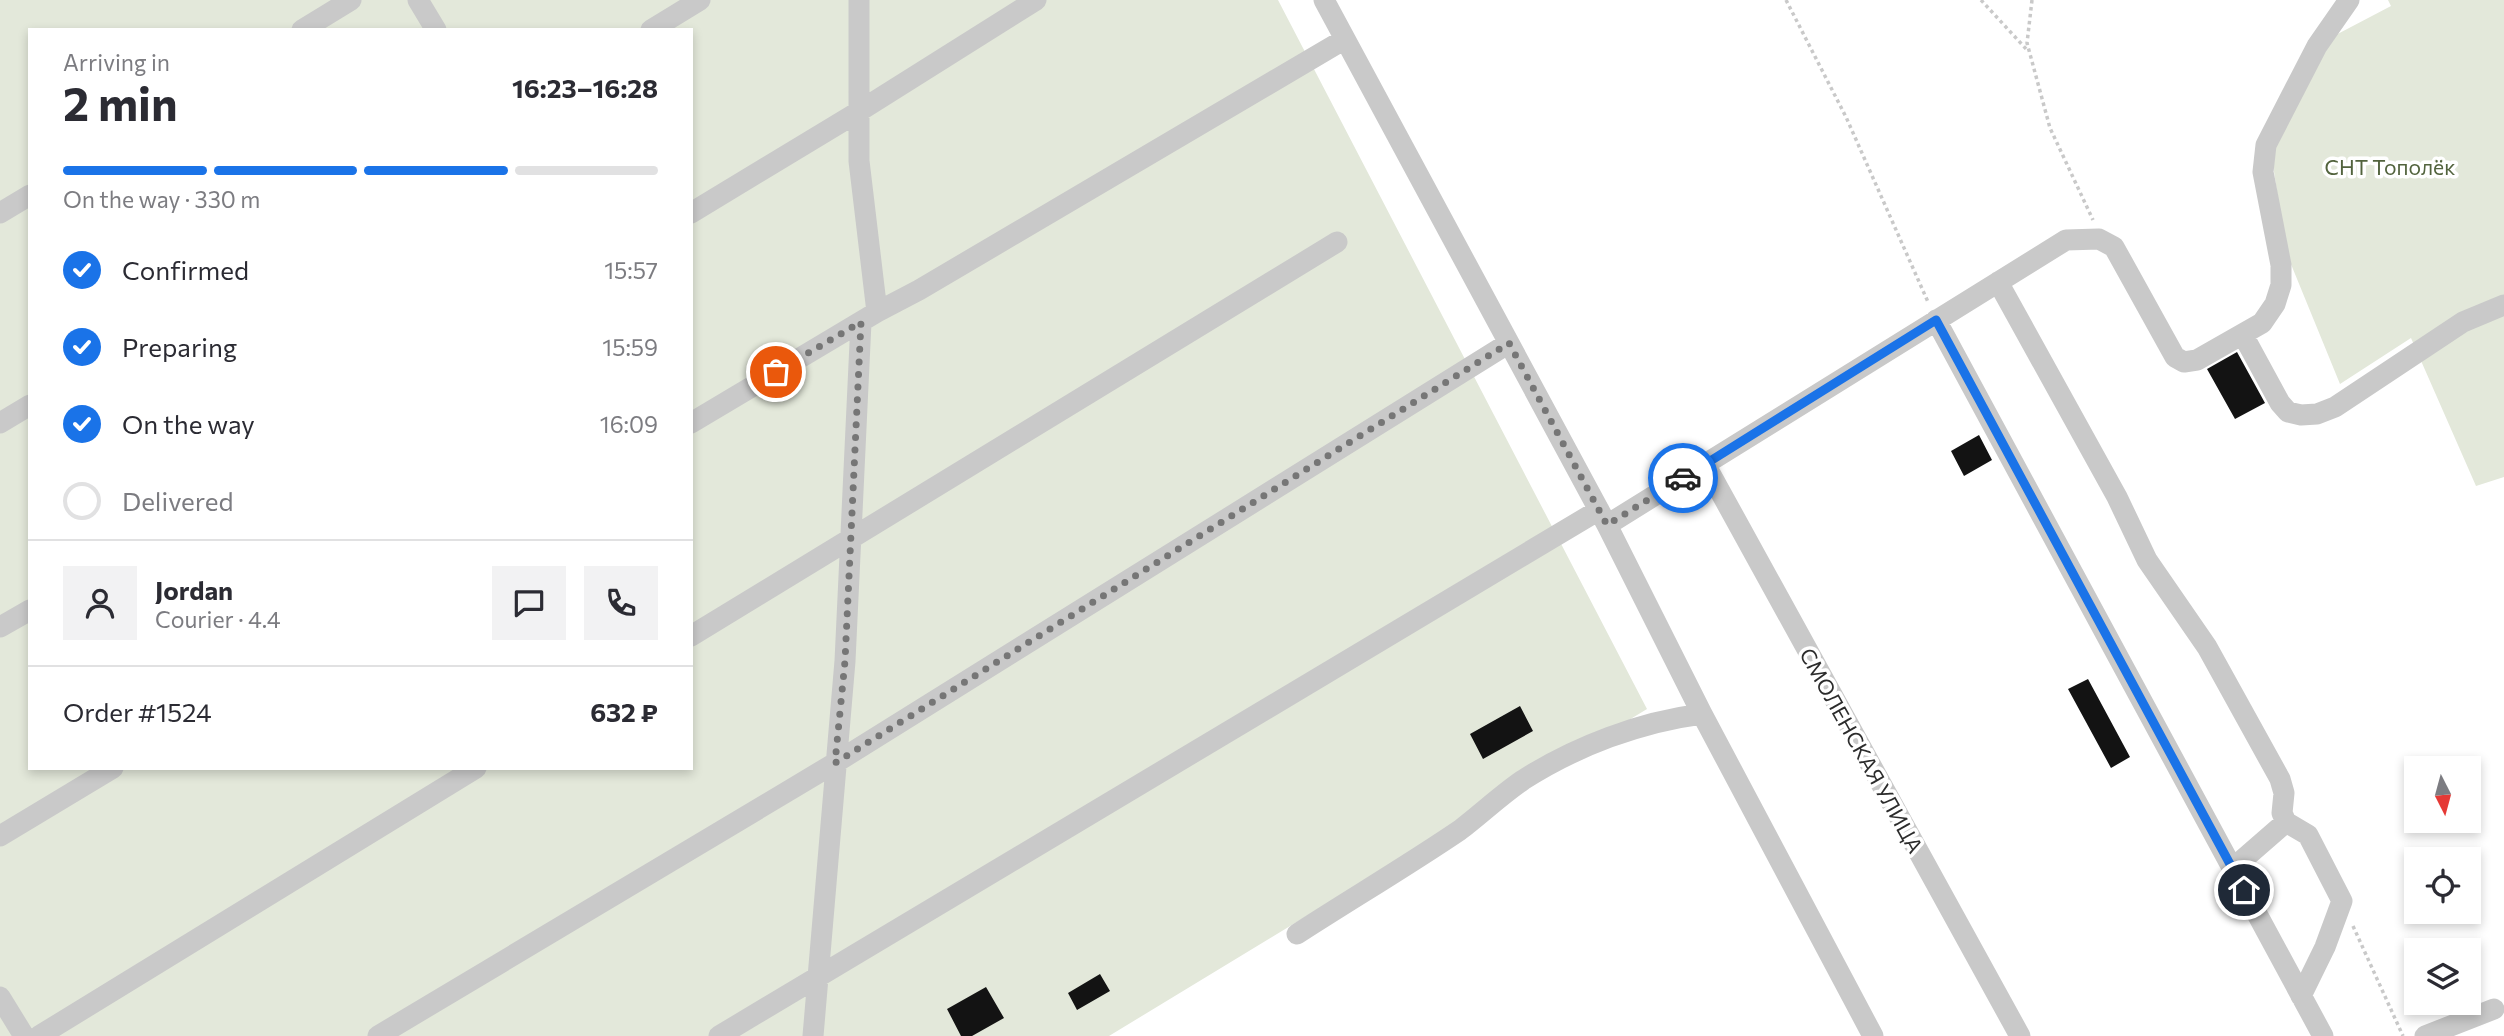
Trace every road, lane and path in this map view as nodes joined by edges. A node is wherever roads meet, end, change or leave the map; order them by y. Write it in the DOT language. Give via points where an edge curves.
graph roads {
  1 [pos="351,0"];
  2 [pos="418,0"];
  3 [pos="701,0"];
  4 [pos="859,0"];
  5 [pos="1036,0"];
  6 [pos="1324,0"];
  7 [pos="1786,0"];
  8 [pos="1981,0"];
  9 [pos="2032,0"];
  10 [pos="2349,0"];
  11 [pos="305,28"];
  12 [pos="435,28"];
  13 [pos="654,28"];
  14 [pos="1345,39"];
  15 [pos="2030,52"];
  16 [pos="858,112"];
  17 [pos="28,196"];
  18 [pos="693,212"];
  19 [pos="0,213"];
  20 [pos="2099,239"];
  21 [pos="1337,242"];
  22 [pos="1998,282"];
  23 [pos="2504,305"];
  24 [pos="869,317"];
  25 [pos="1936,320"];
  26 [pos="2244,335"];
  27 [pos="1509,343"];
  28 [pos="28,406"];
  29 [pos="693,422"];
  30 [pos="0,423"];
  31 [pos="1705,464"];
  32 [pos="1603,518"];
  33 [pos="851,538"];
  34 [pos="28,611"];
  35 [pos="0,627"];
  36 [pos="693,635"];
  37 [pos="1703,714"];
  38 [pos="835,763"];
  39 [pos="110,770"];
  40 [pos="473,770"];
  41 [pos="2287,822"];
  42 [pos="0,836"];
  43 [pos="2232,869"];
  44 [pos="2342,901"];
  45 [pos="1297,934"];
  46 [pos="818,976"];
  47 [pos="2301,996"];
  48 [pos="0,997"];
  49 [pos="2494,1009"];
  50 [pos="24,1036"];
  51 [pos="39,1036"];
  52 [pos="378,1036"];
  53 [pos="719,1036"];
  54 [pos="813,1036"];
  55 [pos="1873,1036"];
  56 [pos="2020,1036"];
  57 [pos="2323,1036"];
  58 [pos="2403,1036"];
  59 [pos="2425,1036"];
  1 -- 11 [label="street"];
  2 -- 12 [label="street"];
  3 -- 13 [label="street"];
  4 -- 16 [label="street"];
  5 -- 16 [label="street"];
  6 -- 14 [label="street"];
  7 -- 25 [label="path" via="1846,117"];
  8 -- 15 [label="path"];
  9 -- 15 [label="path"];
  10 -- 26 [label="street" via="2317,46 2266,145 2263,172 2281,285 2262,323"];
  14 -- 24 [label="street"];
  14 -- 27 [label="street"];
  15 -- 20 [label="path" via="2050,128"];
  16 -- 18 [label="street"];
  16 -- 24 [label="street"];
  17 -- 19 [label="street"];
  20 -- 22 [label="street" via="2066,240"];
  20 -- 26 [label="street" via="2114,247 2175,356 2185,362 2197,360"];
  21 -- 33 [label="street"];
  22 -- 25 [label="street"];
  22 -- 41 [label="street" via="2147,560 2207,647 2280,779"];
  23 -- 26 [label="street" via="2463,322 2355,396 2317,414 2288,412 2280,404"];
  24 -- 29 [label="street"];
  24 -- 33 [label="street"];
  25 -- 31 [label="street"];
  25 -- 43 [label="street"];
  27 -- 32 [label="street"];
  27 -- 38 [label="street"];
  28 -- 30 [label="street"];
  31 -- 32 [label="street"];
  31 -- 56 [label="street, СМОЛЕНСКАЯ УЛИЦА"];
  32 -- 37 [label="street"];
  32 -- 46 [label="street"];
  33 -- 36 [label="street"];
  33 -- 38 [label="street"];
  34 -- 35 [label="street"];
  37 -- 45 [label="street" via="1672,718 1602,740 1559,760 1521,781 1460,829"];
  37 -- 55 [label="street"];
  38 -- 46 [label="street"];
  38 -- 52 [label="street"];
  39 -- 42 [label="street"];
  40 -- 51 [label="street"];
  41 -- 43 [label="street"];
  41 -- 44 [label="street" via="2308,835"];
  43 -- 47 [label="street"];
  44 -- 47 [label="street"];
  44 -- 58 [label="path"];
  46 -- 53 [label="street"];
  46 -- 54 [label="street"];
  47 -- 57 [label="street"];
  48 -- 50 [label="street"];
  49 -- 59 [label="street"];
}
